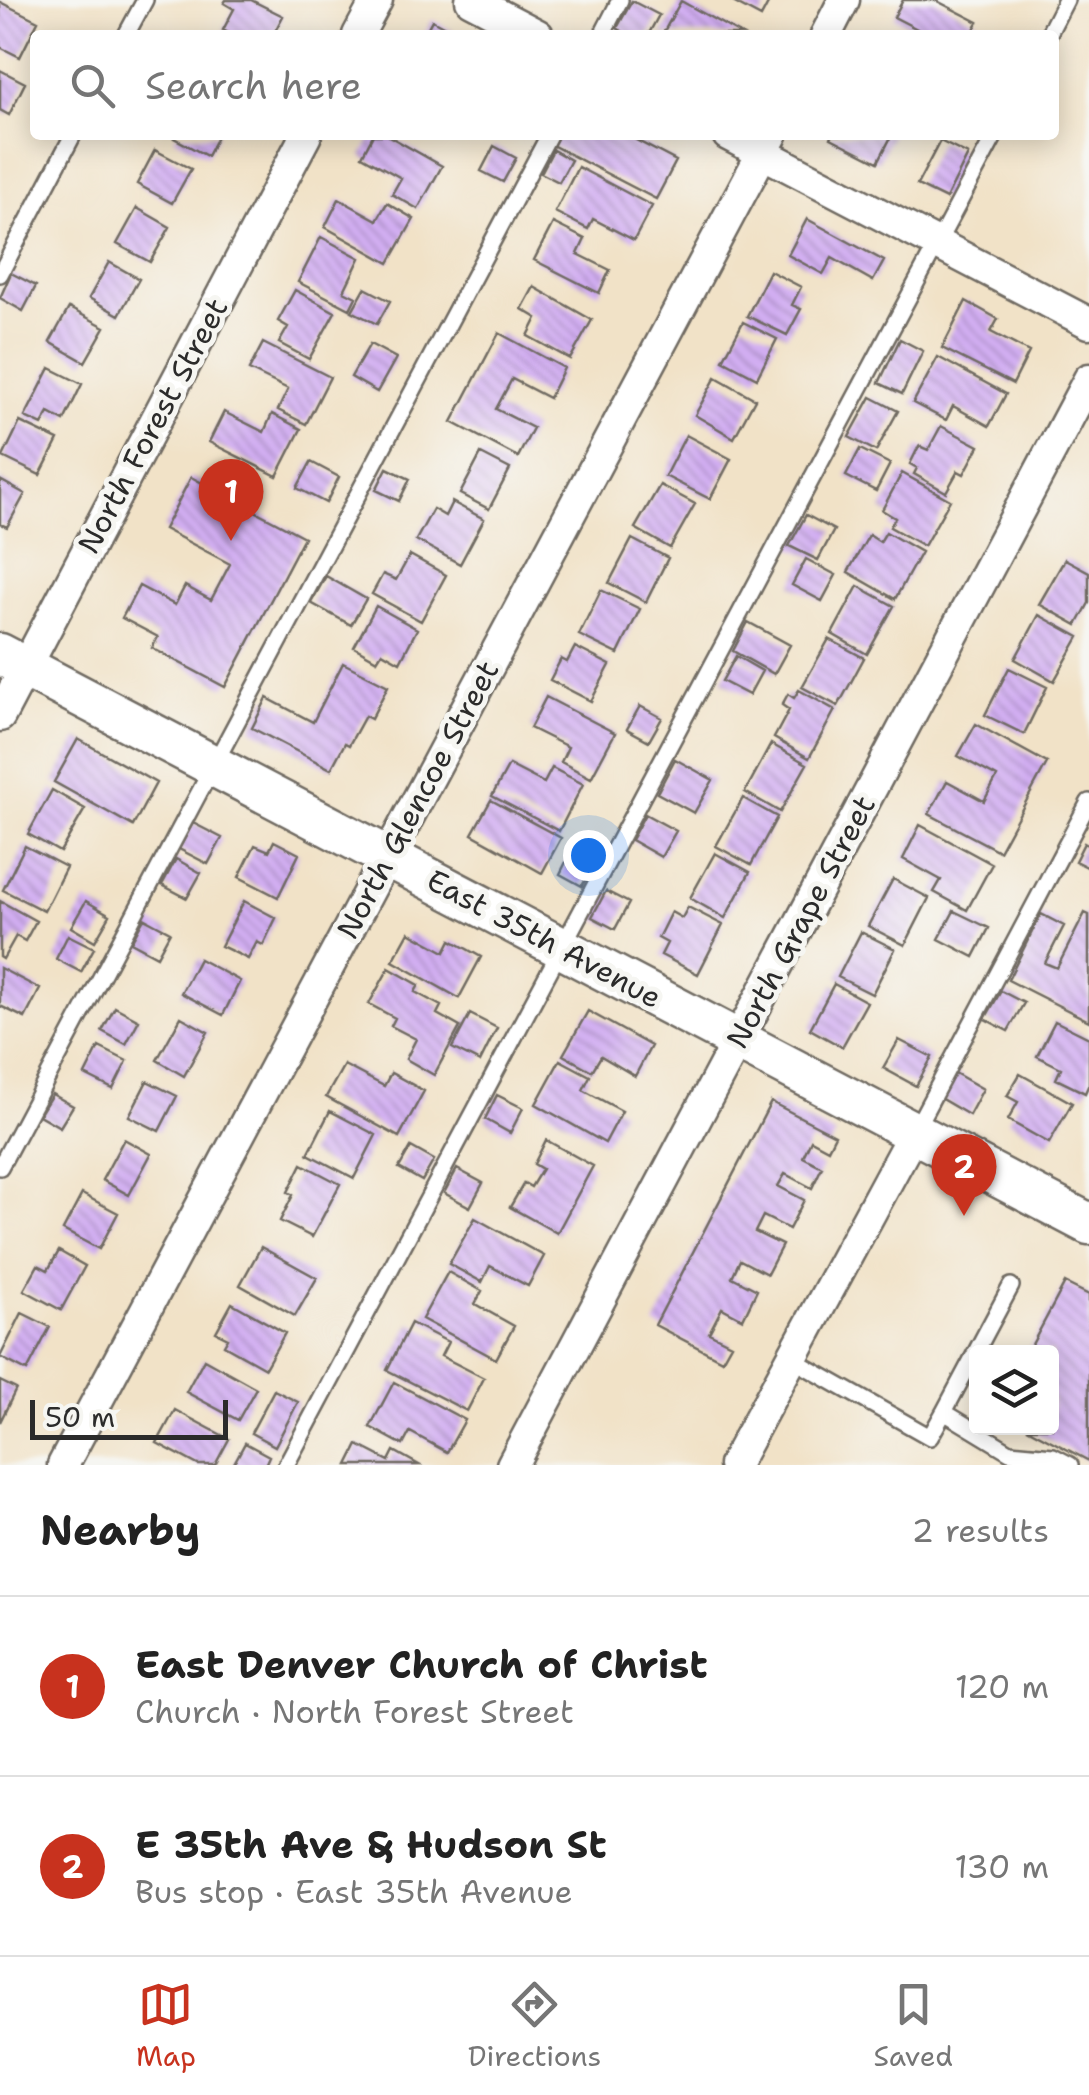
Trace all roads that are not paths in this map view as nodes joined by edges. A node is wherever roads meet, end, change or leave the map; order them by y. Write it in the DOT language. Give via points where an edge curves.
graph roads {
  1 [pos="145,0"];
  2 [pos="377,0"];
  3 [pos="471,0"];
  4 [pos="620,0"];
  5 [pos="844,0"];
  6 [pos="1066,0"];
  7 [pos="129,30"];
  8 [pos="361,30"];
  9 [pos="528,30"];
  10 [pos="605,30"];
  11 [pos="829,30"];
  12 [pos="1051,30"];
  13 [pos="71,140"];
  14 [pos="303,140"];
  15 [pos="546,140"];
  16 [pos="992,140"];
  17 [pos="768,144"];
  18 [pos="937,245"];
  19 [pos="0,274"];
  20 [pos="1089,323"];
  21 [pos="1089,379"];
  22 [pos="13,661"];
  23 [pos="0,716"];
  24 [pos="212,765"];
  25 [pos="1089,802"];
  26 [pos="387,856"];
  27 [pos="563,949"];
  28 [pos="738,1042"];
  29 [pos="914,1134"];
  30 [pos="0,1167"];
  31 [pos="1088,1223"];
  32 [pos="1011,1286"];
  33 [pos="792,1359"];
  34 [pos="944,1412"];
  35 [pos="1012,1458"];
  36 [pos="64,1465"];
  37 [pos="286,1465"];
  38 [pos="512,1465"];
  39 [pos="734,1465"];
  40 [pos="1070,1465"];
  1 -- 7 [label="lane"];
  2 -- 8 [label="street"];
  3 -- 9 [label="street"];
  4 -- 10 [label="lane"];
  5 -- 11 [label="street"];
  6 -- 12 [label="lane"];
  13 -- 19 [label="lane"];
  14 -- 22 [label="street, North Forest Street"];
  15 -- 24 [label="lane"];
  16 -- 18 [label="lane"];
  17 -- 18 [label="street"];
  17 -- 26 [label="street, North Glencoe Street"];
  18 -- 20 [label="street"];
  18 -- 27 [label="lane"];
  21 -- 28 [label="street, North Grape Street"];
  22 -- 23 [label="street, North Forest Street"];
  22 -- 24 [label="street, East 35th Avenue"];
  24 -- 26 [label="street, East 35th Avenue"];
  24 -- 30 [label="lane"];
  25 -- 29 [label="lane"];
  26 -- 27 [label="street, East 35th Avenue"];
  26 -- 36 [label="street, North Glencoe Street"];
  27 -- 28 [label="street, East 35th Avenue"];
  27 -- 37 [label="lane"];
  28 -- 29 [label="street, East 35th Avenue"];
  28 -- 38 [label="street, North Grape Street"];
  29 -- 31 [label="street, East 35th Avenue"];
  29 -- 33 [label="street"];
  32 -- 34 [label="lane"];
  33 -- 34 [label="lane" via="930,1438"];
  33 -- 39 [label="street"];
  34 -- 35 [label="lane"];
  35 -- 40 [label="lane" via="1053,1456"];
}
